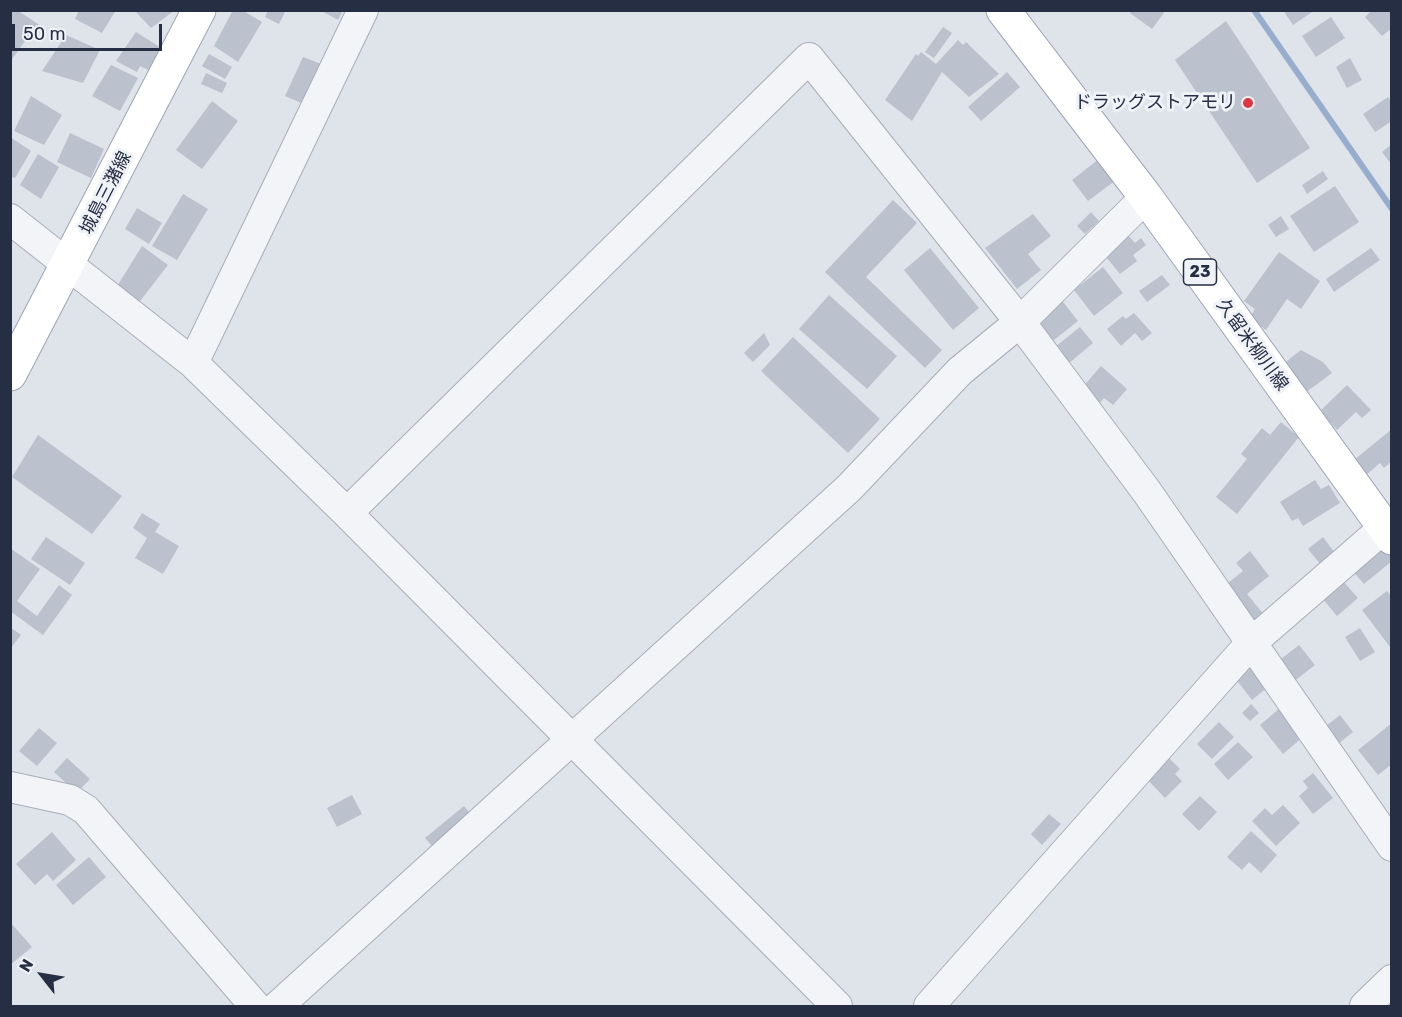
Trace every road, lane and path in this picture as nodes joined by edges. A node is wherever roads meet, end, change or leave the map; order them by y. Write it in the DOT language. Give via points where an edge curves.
graph roads {
  1 [pos="199,10"];
  2 [pos="363,10"];
  3 [pos="1003,10"];
  4 [pos="1146,197"];
  5 [pos="10,219"];
  6 [pos="69,264"];
  7 [pos="1020,322"];
  8 [pos="193,363"];
  9 [pos="10,374"];
  10 [pos="347,513"];
  11 [pos="1388,533"];
  12 [pos="1251,643"];
  13 [pos="573,740"];
  14 [pos="10,787"];
  15 [pos="1392,846"];
  16 [pos="1392,980"];
  17 [pos="255,1006"];
  18 [pos="278,1006"];
  19 [pos="837,1006"];
  20 [pos="929,1006"];
  21 [pos="1365,1006"];
  1 -- 6 [label="main road, 城島三潴線"];
  2 -- 8 [label="street"];
  3 -- 4 [label="main road, 久留米柳川線 / 23"];
  4 -- 7 [label="street"];
  4 -- 11 [label="main road, 久留米柳川線 / 23"];
  5 -- 6 [label="street"];
  6 -- 8 [label="street"];
  6 -- 9 [label="main road, 城島三潴線"];
  7 -- 10 [label="street" via="809,58"];
  7 -- 12 [label="street" via="1147,492"];
  7 -- 13 [label="street" via="960,371 849,489"];
  8 -- 10 [label="street"];
  10 -- 13 [label="street"];
  11 -- 12 [label="street"];
  12 -- 15 [label="street"];
  12 -- 20 [label="street"];
  13 -- 18 [label="street"];
  13 -- 19 [label="street"];
  14 -- 17 [label="street" via="70,800 86,810"];
  16 -- 21 [label="street"];
}
